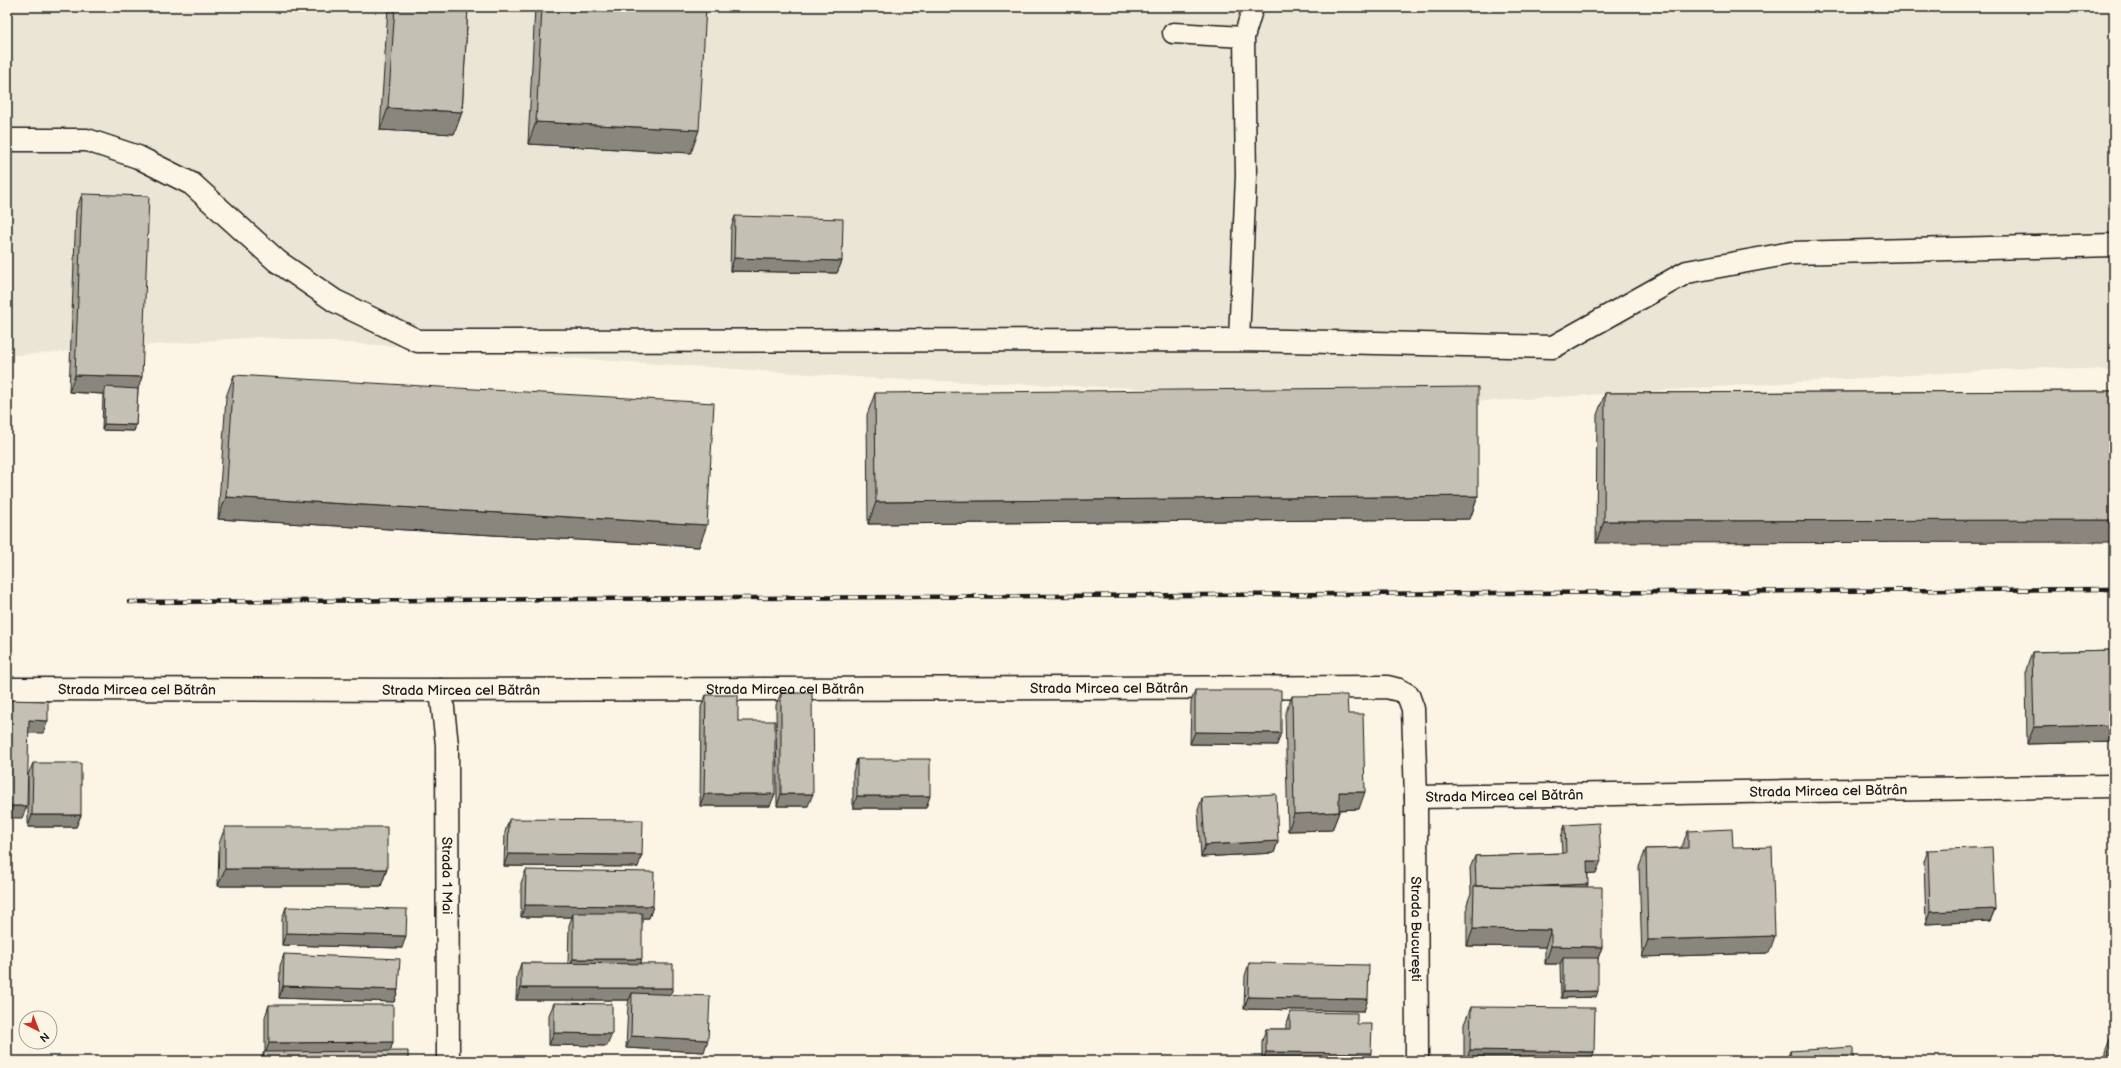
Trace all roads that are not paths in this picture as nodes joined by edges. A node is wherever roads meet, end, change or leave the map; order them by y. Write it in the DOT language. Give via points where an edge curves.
graph roads {
  1 [pos="1253,7"];
  2 [pos="1173,33"];
  3 [pos="1244,37"];
  4 [pos="7,140"];
  5 [pos="2114,245"];
  6 [pos="1239,340"];
  7 [pos="7,689"];
  8 [pos="441,690"];
  9 [pos="2114,786"];
  10 [pos="1416,797"];
  11 [pos="448,1061"];
  12 [pos="1417,1061"];
  1 -- 3 [label="lane"];
  2 -- 3 [label="lane"];
  3 -- 6 [label="lane" via="1246,176"];
  4 -- 6 [label="street" via="87,140 138,157 192,184 277,262 335,301 418,342"];
  5 -- 6 [label="street" via="1791,253 1687,272 1553,347"];
  7 -- 8 [label="street, Strada Mircea cel Bătrân"];
  8 -- 10 [label="street, Strada Mircea cel Bătrân" via="1387,687 1408,695 1413,709"];
  8 -- 11 [label="street, Strada 1 Mai" via="447,745"];
  9 -- 10 [label="street, Strada Mircea cel Bătrân"];
  10 -- 12 [label="street, Strada București"];
}
